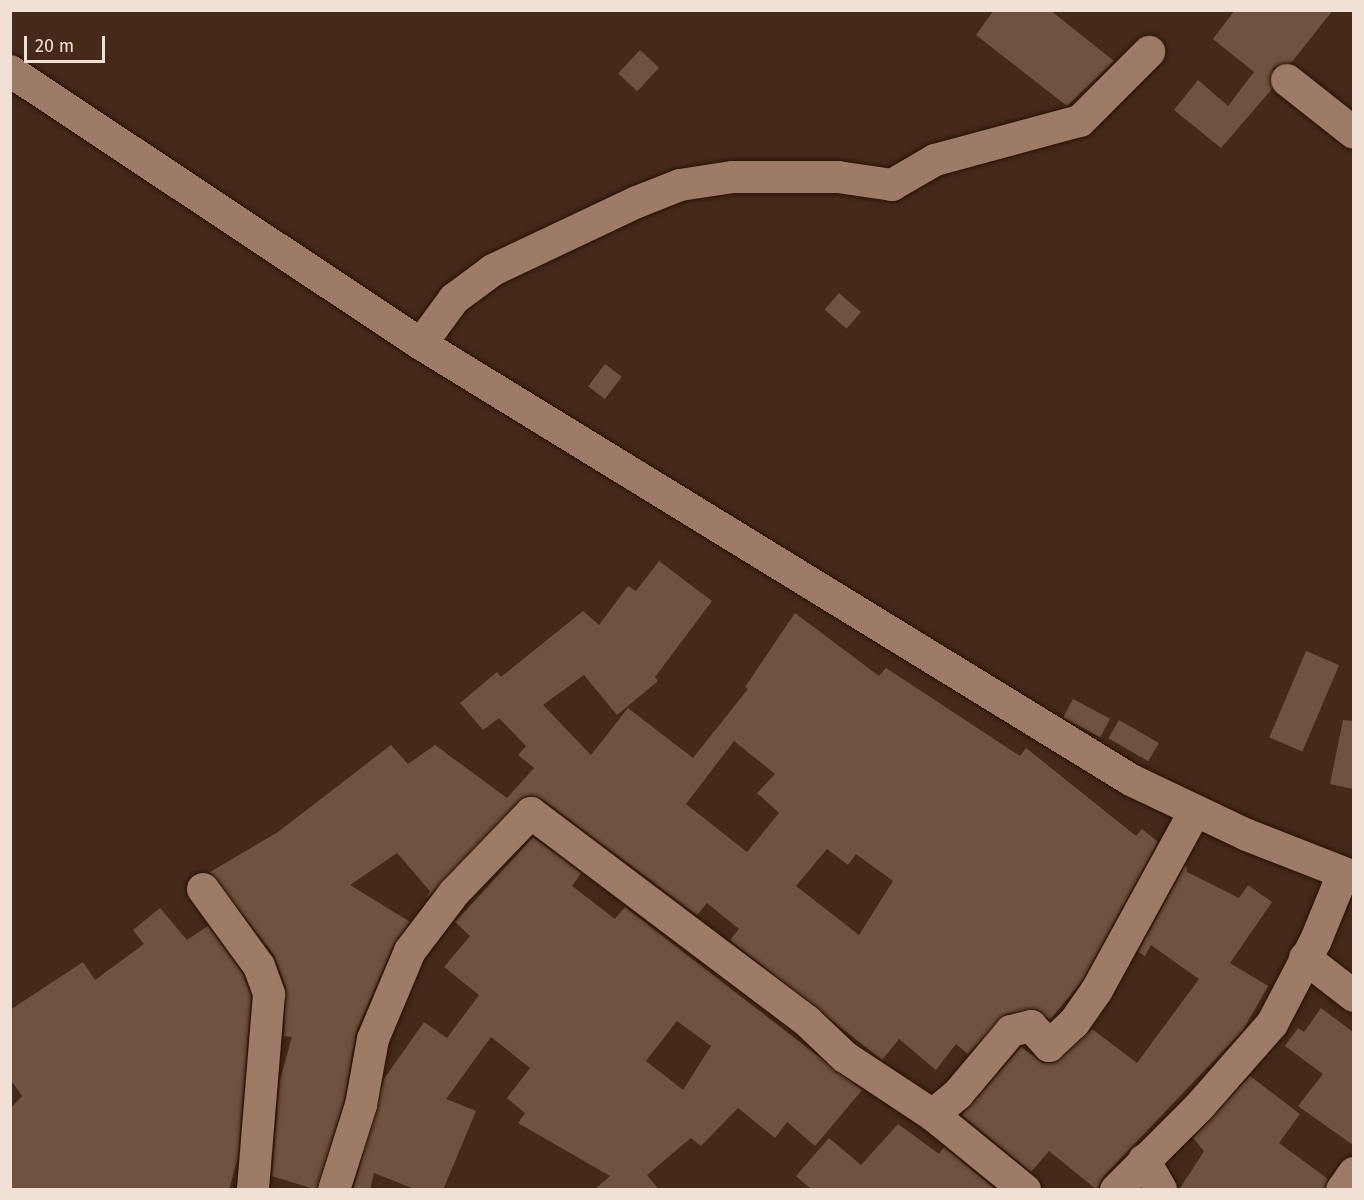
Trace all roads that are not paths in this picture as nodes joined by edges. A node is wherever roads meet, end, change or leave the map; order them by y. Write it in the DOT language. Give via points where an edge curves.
graph roads {
  1 [pos="1149,52"];
  2 [pos="10,71"];
  3 [pos="1287,80"];
  4 [pos="1353,133"];
  5 [pos="421,344"];
  6 [pos="1195,811"];
  7 [pos="1348,876"];
  8 [pos="203,889"];
  9 [pos="1305,958"];
  10 [pos="1353,996"];
  11 [pos="933,1115"];
  12 [pos="1144,1160"];
  13 [pos="1353,1173"];
  14 [pos="253,1190"];
  15 [pos="334,1190"];
  16 [pos="1025,1190"];
  17 [pos="1116,1190"];
  18 [pos="1161,1190"];
  19 [pos="1341,1190"];
  1 -- 5 [label="street" via="1080,122 935,160 891,185 838,177 733,177 680,186 637,202 493,270 454,298"];
  2 -- 5 [label="street"];
  3 -- 4 [label="street"];
  5 -- 6 [label="street" via="1121,774"];
  6 -- 7 [label="street"];
  6 -- 11 [label="street" via="1097,990 1074,1023 1049,1046 1031,1026 1011,1031 958,1094"];
  7 -- 9 [label="street"];
  8 -- 14 [label="street" via="259,966 269,994"];
  9 -- 10 [label="street"];
  9 -- 12 [label="street" via="1272,1024 1199,1107"];
  11 -- 15 [label="street" via="845,1057 807,1021 531,813 447,901 410,951 373,1039 362,1105"];
  11 -- 16 [label="street"];
  12 -- 17 [label="street"];
  12 -- 18 [label="street"];
  13 -- 19 [label="street"];
}
